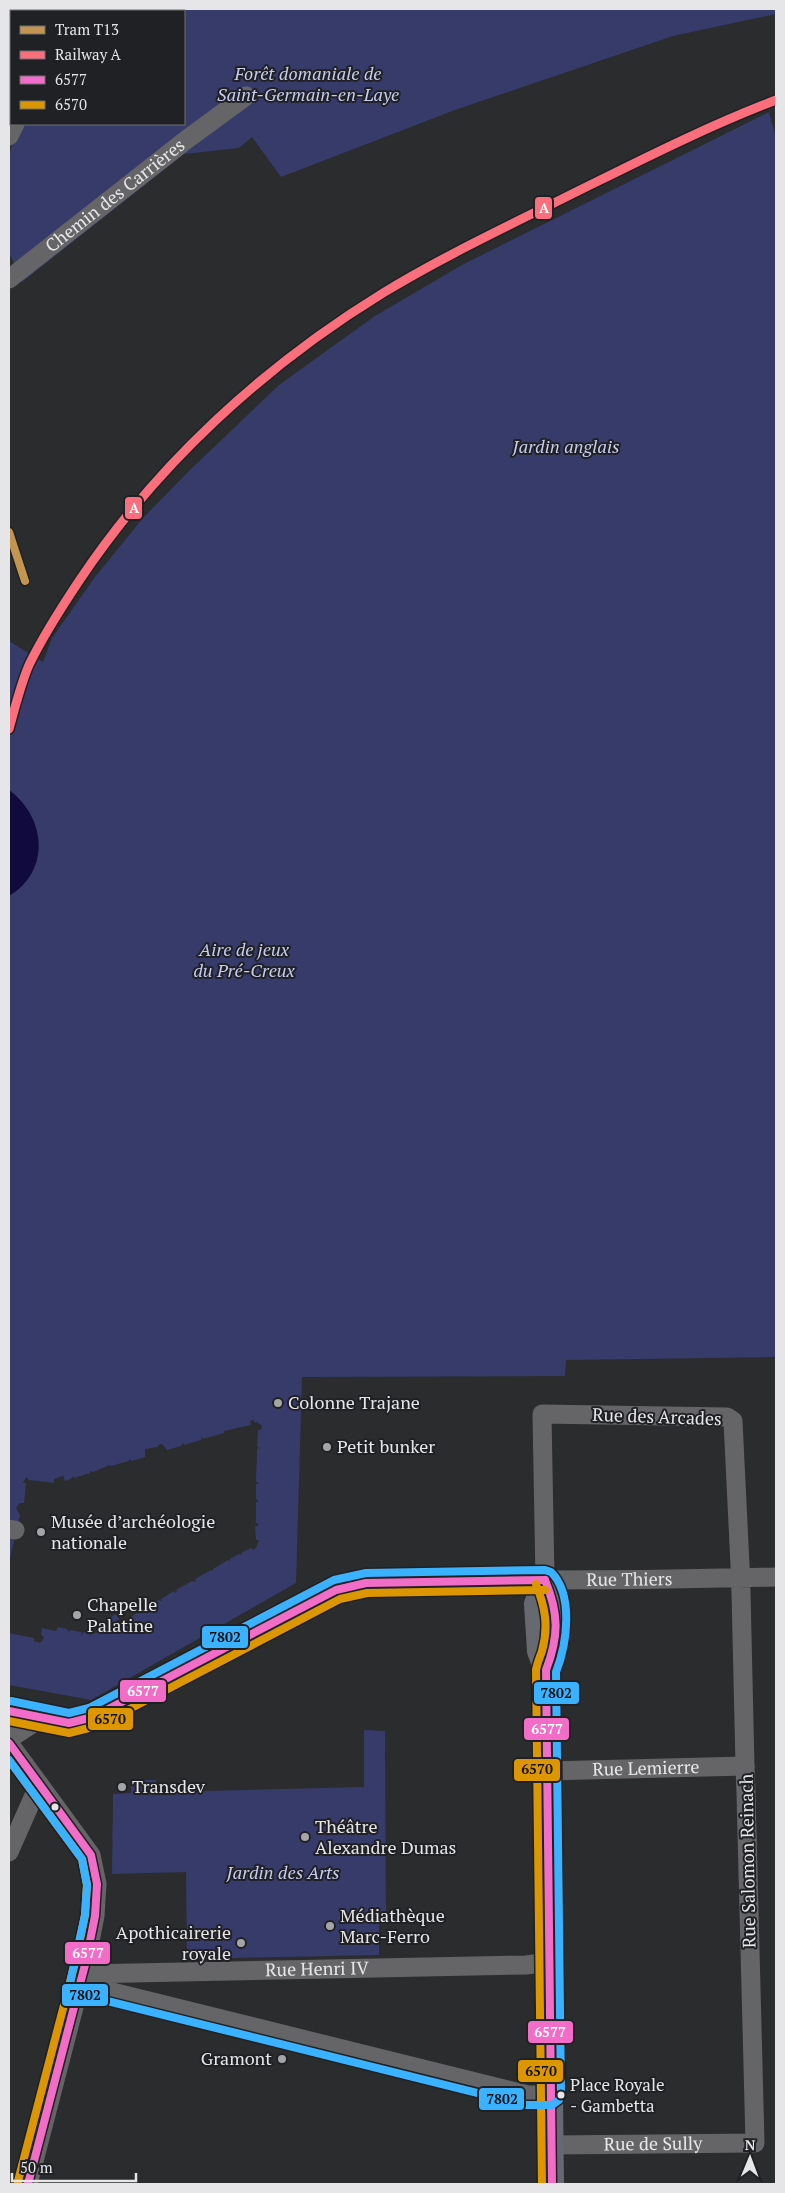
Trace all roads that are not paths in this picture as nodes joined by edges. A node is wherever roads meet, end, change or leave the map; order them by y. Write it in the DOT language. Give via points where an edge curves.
graph roads {
  1 [pos="246,96"];
  2 [pos="10,275"];
  3 [pos="776,1577"];
  4 [pos="741,1578"];
  5 [pos="545,1580"];
  6 [pos="9,1711"];
  7 [pos="41,1718"];
  8 [pos="9,1741"];
  9 [pos="745,1766"];
  10 [pos="547,1771"];
  11 [pos="39,1784"];
  12 [pos="9,1852"];
  13 [pos="550,1962"];
  14 [pos="82,1979"];
  15 [pos="551,2096"];
  16 [pos="755,2143"];
  17 [pos="552,2145"];
  18 [pos="28,2184"];
  19 [pos="552,2184"];
  1 -- 2 [label="street, Chemin des Carrières"];
  3 -- 4 [label="street, Rue Thiers"];
  4 -- 5 [label="street, Rue Thiers"];
  4 -- 5 [label="street, Rue des Arcades" via="733,1421 727,1417 542,1414"];
  4 -- 9 [label="street, Rue Salomon Reinach"];
  5 -- 7 [label="main road, Rue Thiers" via="352,1585 336,1590 93,1717 69,1722"];
  5 -- 10 [label="main road" via="536,1604 538,1651 546,1670"];
  6 -- 7 [label="main road, Rue Thiers"];
  7 -- 8 [label="street"];
  8 -- 11 [label="street"];
  9 -- 10 [label="street, Rue Lemierre"];
  9 -- 16 [label="street, Rue Salomon Reinach"];
  10 -- 13 [label="main road"];
  11 -- 12 [label="street"];
  11 -- 14 [label="street" via="91,1855 97,1884 95,1916"];
  13 -- 14 [label="street, Rue Henri IV"];
  13 -- 15 [label="main road"];
  14 -- 15 [label="street" via="528,2095"];
  14 -- 18 [label="street"];
  15 -- 17 [label="main road"];
  16 -- 17 [label="street, Rue de Sully"];
  17 -- 19 [label="main road"];
}
